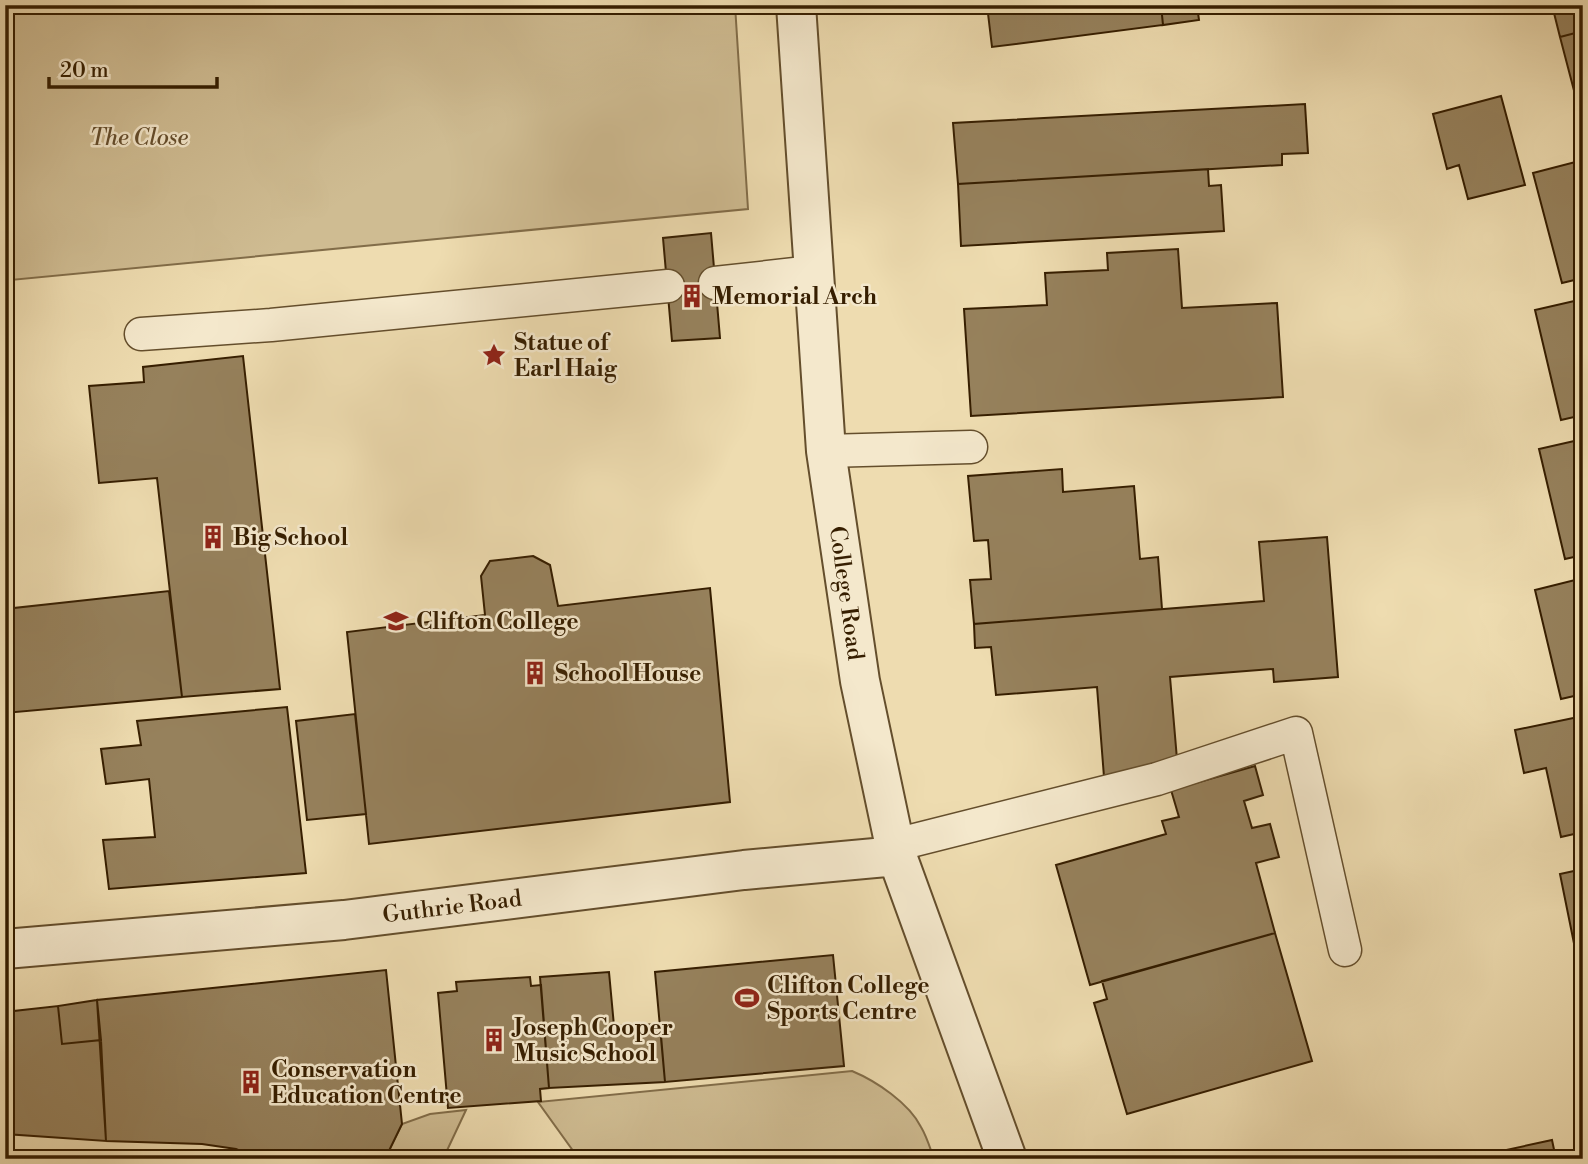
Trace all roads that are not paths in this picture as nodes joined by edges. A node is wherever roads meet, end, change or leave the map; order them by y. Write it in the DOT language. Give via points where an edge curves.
graph roads {
  1 [pos="796,5"];
  2 [pos="813,272"];
  3 [pos="715,283"];
  4 [pos="668,286"];
  5 [pos="141,334"];
  6 [pos="971,447"];
  7 [pos="826,451"];
  8 [pos="896,850"];
  9 [pos="5,949"];
  10 [pos="1345,950"];
  11 [pos="1007,1159"];
  1 -- 2 [label="street, College Road"];
  2 -- 3 [label="lane"];
  2 -- 7 [label="street, College Road"];
  4 -- 5 [label="lane"];
  6 -- 7 [label="lane"];
  7 -- 8 [label="street, College Road" via="860,681"];
  8 -- 9 [label="street, Guthrie Road" via="344,920"];
  8 -- 10 [label="lane" via="1157,779 1296,733"];
  8 -- 11 [label="street, College Road"];
}
